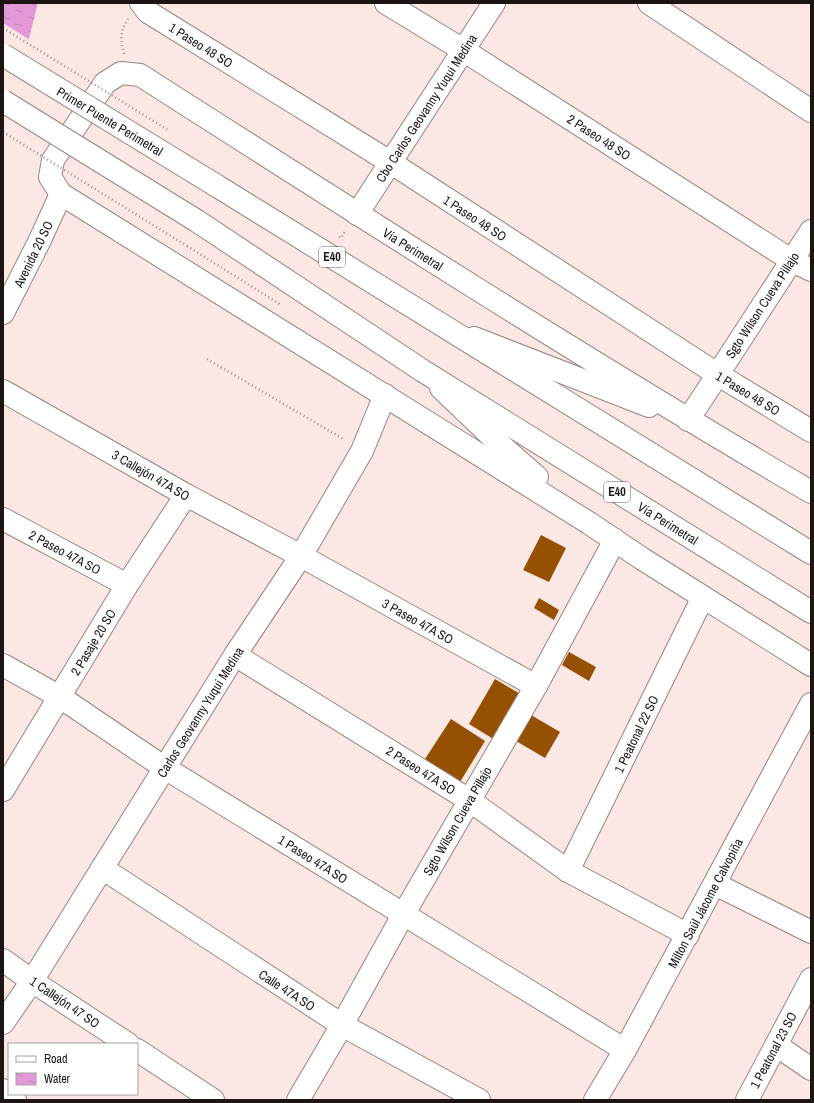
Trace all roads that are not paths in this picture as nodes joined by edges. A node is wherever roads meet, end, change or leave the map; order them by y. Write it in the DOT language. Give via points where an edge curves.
graph roads {
  1 [pos="386,3"];
  2 [pos="494,3"];
  3 [pos="649,3"];
  4 [pos="136,9"];
  5 [pos="463,50"];
  6 [pos="3,55"];
  7 [pos="3,101"];
  8 [pos="811,111"];
  9 [pos="390,162"];
  10 [pos="216,186"];
  11 [pos="61,194"];
  12 [pos="357,214"];
  13 [pos="811,230"];
  14 [pos="791,260"];
  15 [pos="811,270"];
  16 [pos="3,314"];
  17 [pos="448,328"];
  18 [pos="423,371"];
  19 [pos="717,374"];
  20 [pos="3,391"];
  21 [pos="385,395"];
  22 [pos="688,420"];
  23 [pos="811,431"];
  24 [pos="811,492"];
  25 [pos="186,495"];
  26 [pos="3,519"];
  27 [pos="589,523"];
  28 [pos="615,540"];
  29 [pos="811,553"];
  30 [pos="301,556"];
  31 [pos="127,585"];
  32 [pos="703,597"];
  33 [pos="811,612"];
  34 [pos="235,655"];
  35 [pos="3,665"];
  36 [pos="811,665"];
  37 [pos="536,686"];
  38 [pos="60,697"];
  39 [pos="811,704"];
  40 [pos="165,768"];
  41 [pos="3,790"];
  42 [pos="469,800"];
  43 [pos="102,868"];
  44 [pos="568,871"];
  45 [pos="715,884"];
  46 [pos="403,915"];
  47 [pos="811,932"];
  48 [pos="688,936"];
  49 [pos="3,960"];
  50 [pos="811,979"];
  51 [pos="32,981"];
  52 [pos="3,1023"];
  53 [pos="342,1026"];
  54 [pos="126,1043"];
  55 [pos="776,1045"];
  56 [pos="625,1050"];
  57 [pos="138,1051"];
  58 [pos="811,1069"];
  59 [pos="598,1099"];
  60 [pos="213,1100"];
  61 [pos="298,1100"];
  62 [pos="479,1100"];
  63 [pos="747,1100"];
  1 -- 5 [label="main road, 2 Paseo 48 SO"];
  2 -- 5 [label="main road, Cbo Carlos Geovanny Yuqui Medina"];
  3 -- 8 [label="main road"];
  4 -- 9 [label="main road, 1 Paseo 48 SO" via="148,12"];
  5 -- 9 [label="main road, Cbo Carlos Geovanny Yuqui Medina"];
  5 -- 14 [label="main road, 2 Paseo 48 SO"];
  6 -- 10 [label="main road, Primer Puente Perimetral / E40, bridge"];
  7 -- 18 [label="main road, Vía Perimetral / E40, bridge" via="197,221"];
  9 -- 12 [label="main road, Cbo Carlos Geovanny Yuqui Medina"];
  9 -- 19 [label="main road, 1 Paseo 48 SO"];
  10 -- 17 [label="main road, Vía Perimetral / E40"];
  11 -- 12 [label="main road, Vía Perimetral" via="50,177 53,160 105,83 121,73 134,75"];
  11 -- 16 [label="main road, Avenida 20 SO"];
  11 -- 21 [label="main road, Vía Perimetral"];
  12 -- 22 [label="main road, Vía Perimetral"];
  13 -- 14 [label="main road, Sgto Wilson Cueva Pillajo"];
  14 -- 15 [label="main road, 2 Paseo 48 SO"];
  14 -- 19 [label="main road, Sgto Wilson Cueva Pillajo"];
  17 -- 22 [label="main road, Vía Perimetral / E40" via="624,398"];
  17 -- 29 [label="main road, Vía Perimetral / E40"];
  18 -- 27 [label="main road, Vía Perimetral / E40" via="505,449"];
  18 -- 33 [label="main road, Vía Perimetral / E40"];
  19 -- 22 [label="main road, Sgto Wilson Cueva Pillajo"];
  19 -- 23 [label="main road, 1 Paseo 48 SO"];
  20 -- 25 [label="main road, 3 Callejón 47A SO"];
  21 -- 27 [label="main road, Vía Perimetral"];
  21 -- 30 [label="main road, Carlos Geovanny Yuqui Medina" via="362,451"];
  22 -- 24 [label="main road, Vía Perimetral / E40"];
  25 -- 30 [label="main road, 3 Callejón 47A SO"];
  25 -- 31 [label="main road, 2 Pasaje 20 SO"];
  26 -- 31 [label="main road, 2 Paseo 47A SO"];
  27 -- 28 [label="main road, Vía Perimetral / E40"];
  28 -- 32 [label="main road, Vía Perimetral / E40"];
  28 -- 37 [label="main road, Sgto Wilson Cueva Pillajo"];
  30 -- 34 [label="main road, Carlos Geovanny Yuqui Medina"];
  30 -- 37 [label="main road, 3 Paseo 47A SO"];
  31 -- 38 [label="main road, 2 Pasaje 20 SO"];
  32 -- 36 [label="main road, Vía Perimetral / E40"];
  32 -- 44 [label="main road, 1 Peatonal 22 SO"];
  34 -- 40 [label="main road, Carlos Geovanny Yuqui Medina"];
  34 -- 42 [label="main road, 2 Paseo 47A SO"];
  35 -- 38 [label="main road, 1 Paseo 47A SO"];
  37 -- 42 [label="main road, Sgto Wilson Cueva Pillajo"];
  38 -- 40 [label="main road, 1 Paseo 47A SO"];
  38 -- 41 [label="main road, 2 Pasaje 20 SO"];
  39 -- 45 [label="main road, Milton Saúl Jácome Calvopiña"];
  40 -- 43 [label="main road, Carlos Geovanny Yuqui Medina"];
  40 -- 46 [label="main road, 1 Paseo 47A SO"];
  42 -- 44 [label="main road, 2 Paseo 47A SO"];
  42 -- 46 [label="main road, Sgto Wilson Cueva Pillajo"];
  43 -- 51 [label="main road, Carlos Geovanny Yuqui Medina"];
  43 -- 53 [label="main road, Calle 47A SO"];
  44 -- 48 [label="main road, 2 Paseo 47A SO"];
  45 -- 47 [label="main road"];
  45 -- 48 [label="main road, Milton Saúl Jácome Calvopiña"];
  46 -- 53 [label="main road, Sgto Wilson Cueva Pillajo"];
  46 -- 56 [label="main road, 1 Paseo 47A SO"];
  48 -- 56 [label="main road, Milton Saúl Jácome Calvopiña"];
  49 -- 51 [label="main road, 1 Callejón 47 SO"];
  50 -- 55 [label="main road, 1 Peatonal 23 SO"];
  51 -- 52 [label="main road, Carlos Geovanny Yuqui Medina"];
  51 -- 54 [label="main road, 1 Callejón 47 SO"];
  53 -- 61 [label="main road, Sgto Wilson Cueva Pillajo"];
  53 -- 62 [label="main road, Calle 47A SO"];
  55 -- 58 [label="main road"];
  55 -- 63 [label="main road, 1 Peatonal 23 SO"];
  56 -- 59 [label="main road, Milton Saúl Jácome Calvopiña"];
  57 -- 60 [label="main road"];
}
